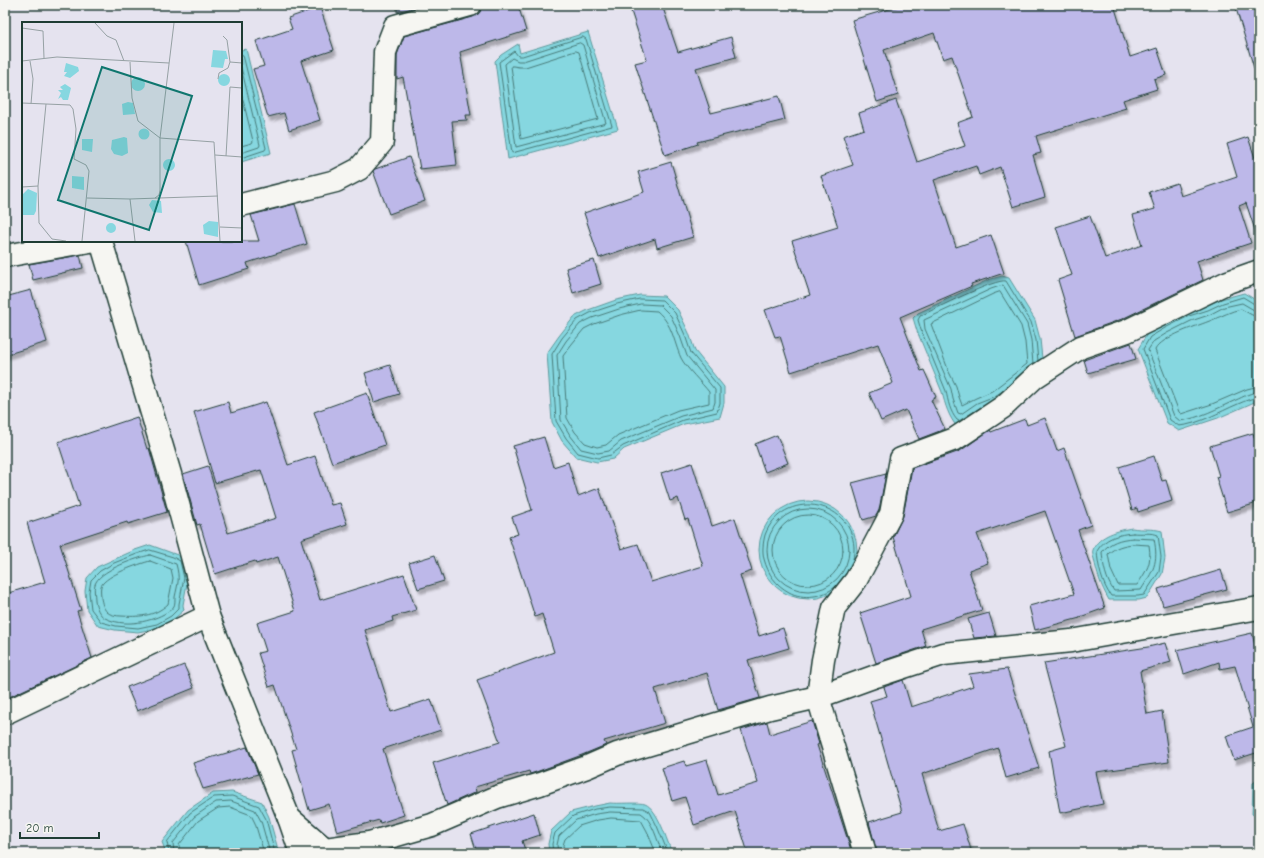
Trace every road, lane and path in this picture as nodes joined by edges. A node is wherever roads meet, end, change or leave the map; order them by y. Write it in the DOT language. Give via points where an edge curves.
graph roads {
  1 [pos="470,5"];
  2 [pos="242,205"];
  3 [pos="84,242"];
  4 [pos="101,242"];
  5 [pos="5,256"];
  6 [pos="1259,271"];
  7 [pos="1259,608"];
  8 [pos="208,616"];
  9 [pos="818,697"];
  10 [pos="5,713"];
  11 [pos="289,818"];
  12 [pos="301,853"];
  13 [pos="864,853"];
  1 -- 2 [label="street" via="395,26 385,52 382,142 359,169 336,181"];
  3 -- 5 [label="street"];
  4 -- 8 [label="street" via="170,474"];
  6 -- 9 [label="street" via="1228,282 1127,331 1081,347 1035,377 1003,407 955,438 901,459 891,514 856,580 834,608"];
  7 -- 9 [label="street" via="1071,641 944,654"];
  8 -- 10 [label="street"];
  8 -- 11 [label="street"];
  9 -- 11 [label="street" via="770,708 618,754 497,797 432,825 369,843 325,849"];
  9 -- 13 [label="street"];
  11 -- 12 [label="street"];
}
